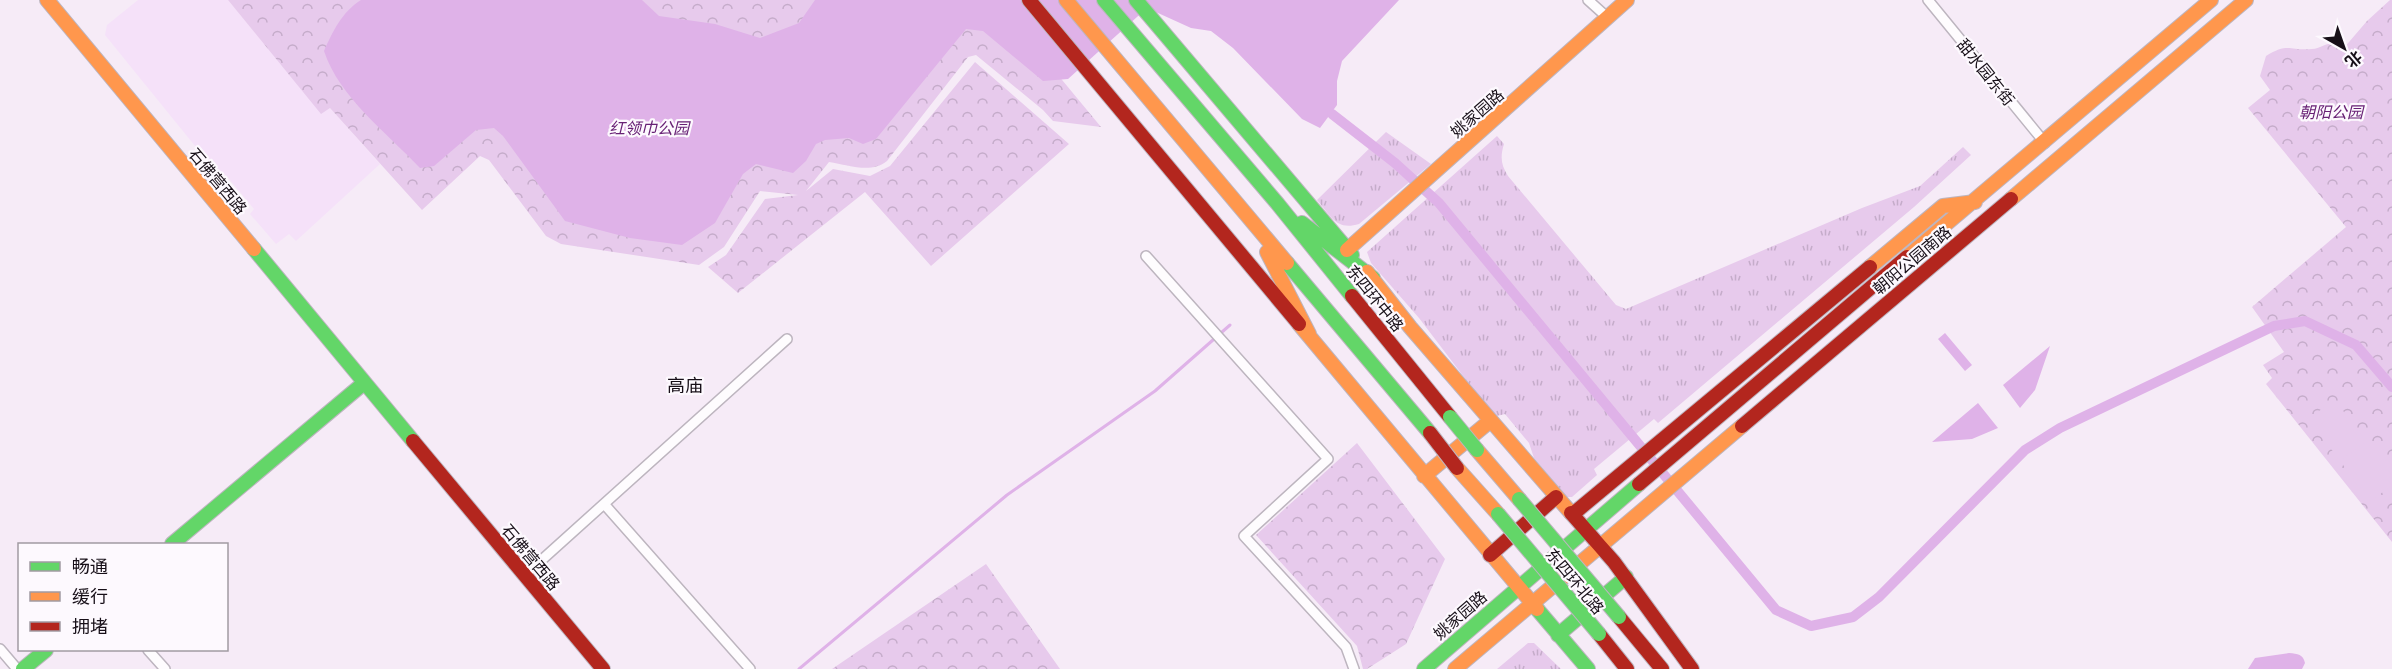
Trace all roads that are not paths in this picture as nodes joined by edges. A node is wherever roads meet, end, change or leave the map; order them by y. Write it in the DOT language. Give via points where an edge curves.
graph roads {
  1 [pos="47,0"];
  2 [pos="1029,0"];
  3 [pos="1066,0"];
  4 [pos="1104,0"];
  5 [pos="1136,0"];
  6 [pos="1588,0"];
  7 [pos="1627,0"];
  8 [pos="1928,0"];
  9 [pos="2211,0"];
  10 [pos="2246,0"];
  11 [pos="1608,18"];
  12 [pos="2045,143"];
  13 [pos="1975,202"];
  14 [pos="1277,203"];
  15 [pos="1253,223"];
  16 [pos="1347,250"];
  17 [pos="1146,256"];
  18 [pos="1373,279"];
  19 [pos="1309,334"];
  20 [pos="787,339"];
  21 [pos="364,383"];
  22 [pos="1490,421"];
  23 [pos="1424,476"];
  24 [pos="1556,497"];
  25 [pos="605,505"];
  26 [pos="1573,514"];
  27 [pos="1586,528"];
  28 [pos="173,543"];
  29 [pos="1599,545"];
  30 [pos="1490,555"];
  31 [pos="525,575"];
  32 [pos="1626,577"];
  33 [pos="1518,586"];
  34 [pos="1532,602"];
  35 [pos="1619,617"];
  36 [pos="1558,635"];
  37 [pos="0,649"];
  38 [pos="45,651"];
  39 [pos="149,651"];
  40 [pos="1687,667"];
  41 [pos="1661,668"];
  42 [pos="17,669"];
  43 [pos="23,669"];
  44 [pos="165,669"];
  45 [pos="603,669"];
  46 [pos="750,669"];
  47 [pos="1354,669"];
  48 [pos="1424,669"];
  49 [pos="1455,669"];
  50 [pos="1588,669"];
  51 [pos="1627,669"];
  1 -- 21 [label="main road, 石佛营西路"];
  2 -- 19 [label="main road"];
  3 -- 15 [label="main road"];
  4 -- 14 [label="main road, 东四环中路"];
  5 -- 16 [label="main road, 东四环中路"];
  6 -- 11 [label="street"];
  7 -- 11 [label="main road, 姚家园路"];
  8 -- 12 [label="street, 甜水园东街"];
  9 -- 12 [label="main road, 朝阳公园南路"];
  10 -- 29 [label="main road, 朝阳公园南路"];
  11 -- 16 [label="main road, 姚家园路"];
  12 -- 13 [label="main road, 朝阳公园南路"];
  13 -- 26 [label="main road, 朝阳公园南路" via="1943,206"];
  13 -- 27 [label="main road, 朝阳公园南路"];
  14 -- 18 [label="main road"];
  14 -- 35 [label="main road, 东四环中路, bridge"];
  15 -- 19 [label="main road"];
  15 -- 51 [label="main road, 东四环北路, bridge"];
  16 -- 18 [label="main road, 东四环中路"];
  17 -- 47 [label="street" via="1328,459 1244,536 1346,647"];
  18 -- 22 [label="main road, 东四环中路"];
  19 -- 23 [label="main road"];
  20 -- 25 [label="street"];
  21 -- 28 [label="main road"];
  21 -- 31 [label="main road, 石佛营西路"];
  22 -- 23 [label="main road"];
  22 -- 24 [label="main road, 东四环中路"];
  23 -- 30 [label="main road"];
  24 -- 26 [label="main road, 东四环中路"];
  24 -- 30 [label="main road"];
  25 -- 31 [label="street"];
  25 -- 46 [label="street"];
  26 -- 27 [label="main road, 东四环中路"];
  27 -- 29 [label="main road, 东四环中路"];
  27 -- 33 [label="main road, 姚家园路"];
  29 -- 32 [label="main road"];
  29 -- 34 [label="main road, 朝阳公园南路"];
  30 -- 33 [label="main road"];
  31 -- 45 [label="main road, 石佛营西路"];
  32 -- 36 [label="main road"];
  32 -- 40 [label="main road"];
  33 -- 34 [label="main road"];
  33 -- 48 [label="main road, 姚家园路"];
  34 -- 36 [label="main road"];
  34 -- 49 [label="main road"];
  35 -- 41 [label="main road, 东四环北路"];
  36 -- 50 [label="main road"];
  37 -- 42 [label="street"];
  38 -- 43 [label="main road"];
  39 -- 44 [label="street"];
}
